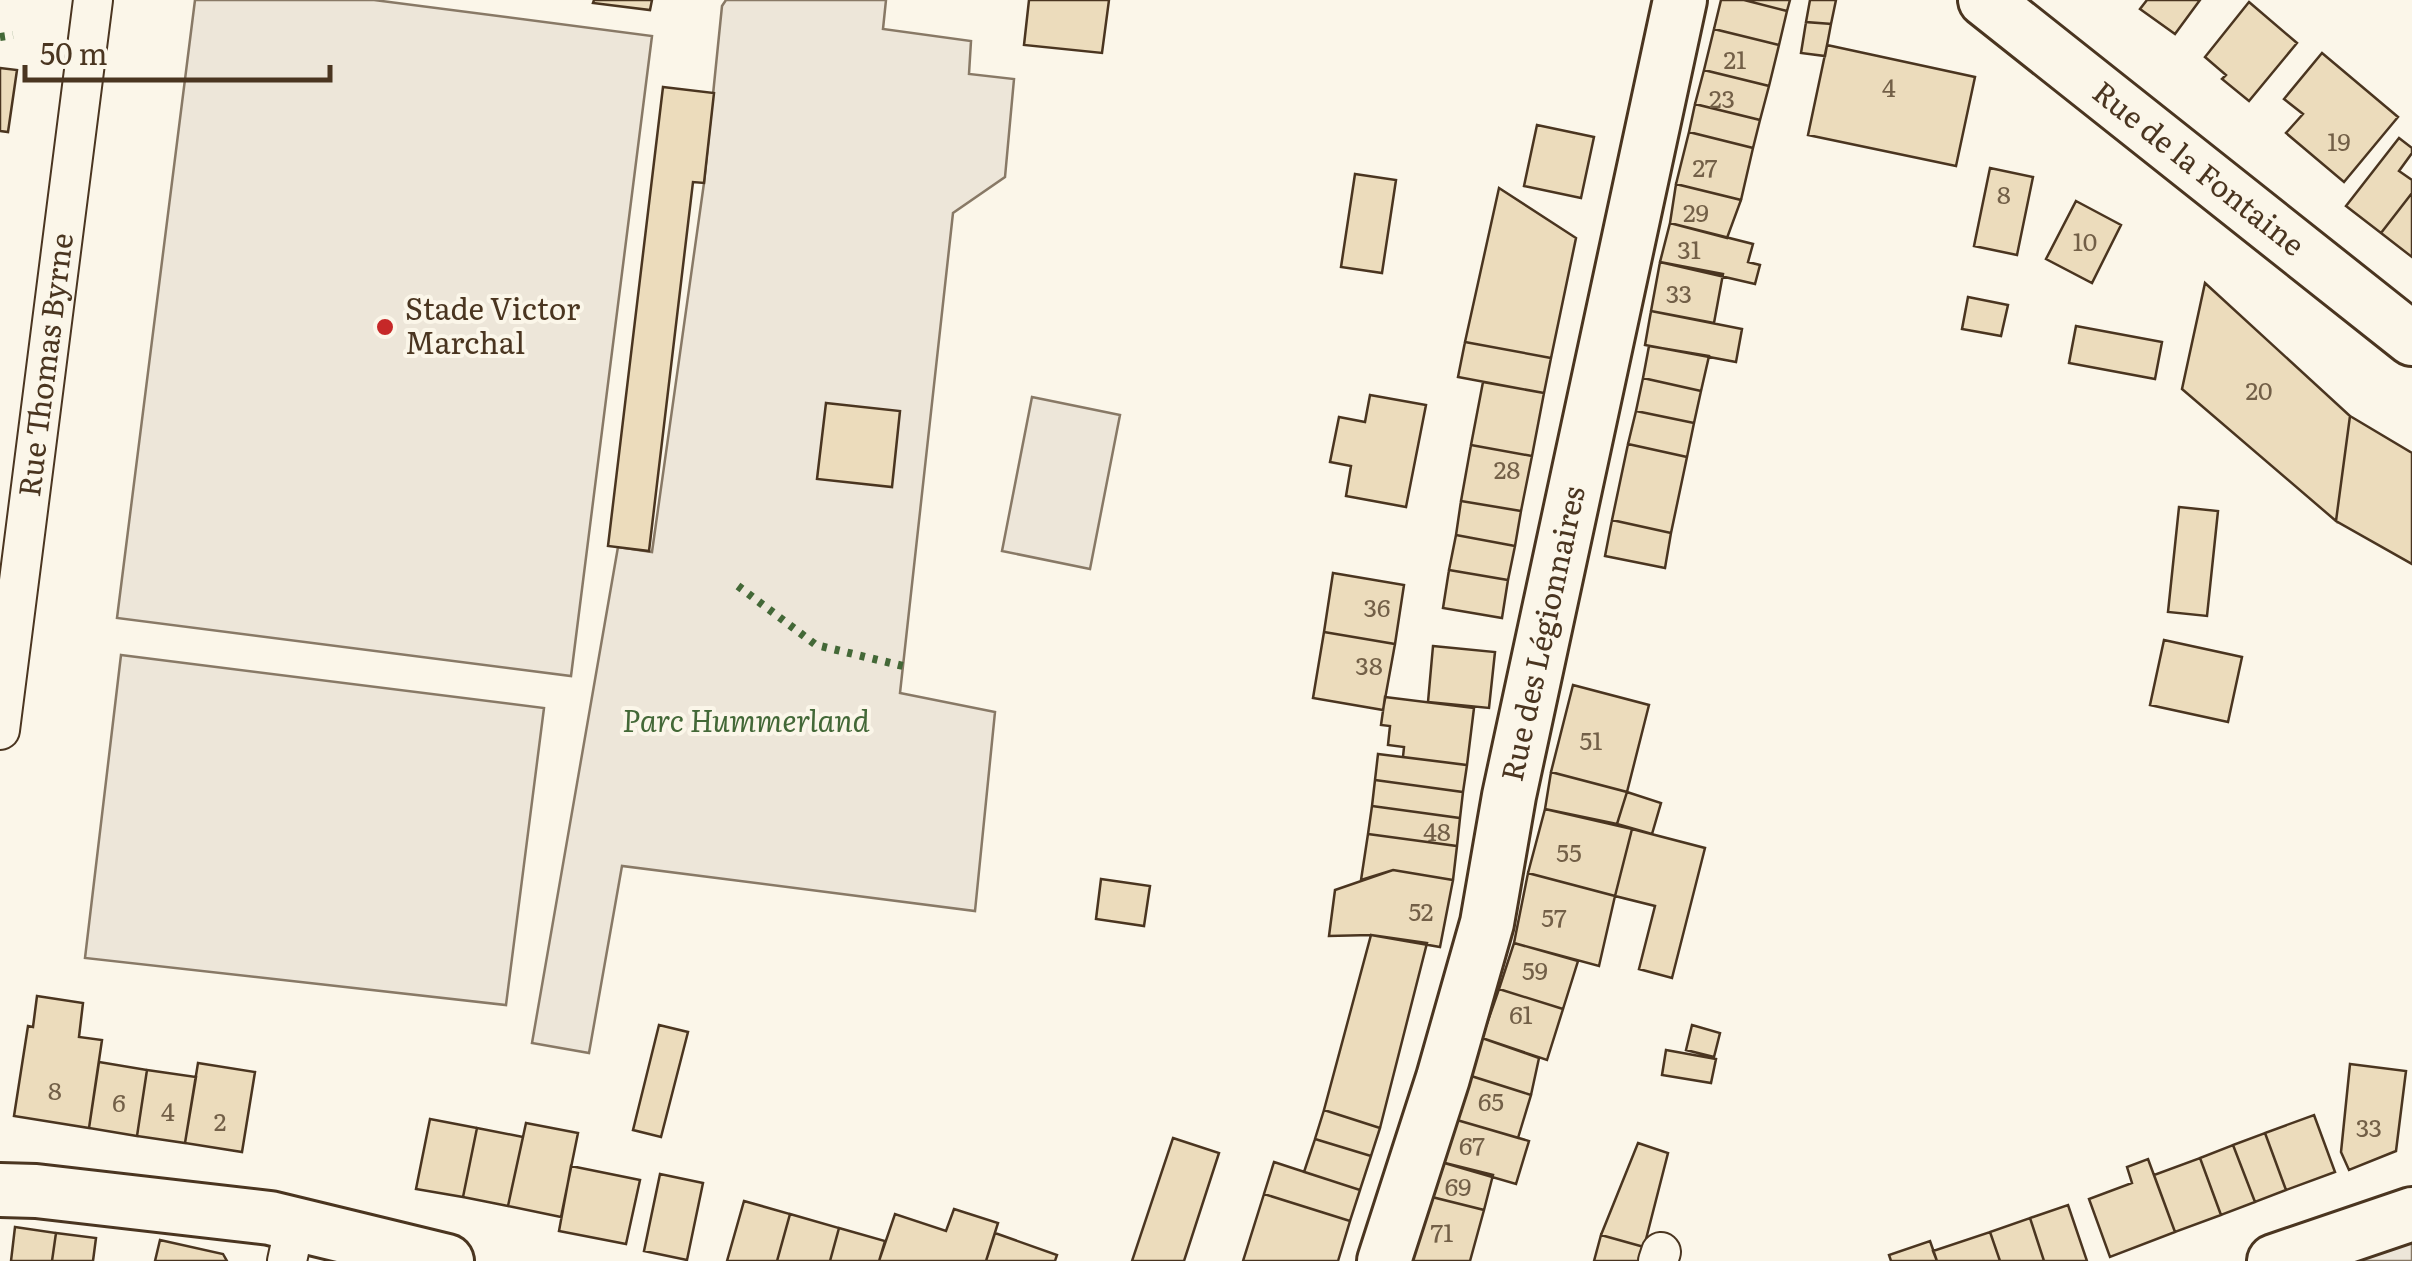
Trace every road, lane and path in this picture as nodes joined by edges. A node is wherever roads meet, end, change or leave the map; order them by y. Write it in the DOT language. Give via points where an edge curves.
graph roads {
  1 [pos="93,0"];
  2 [pos="1680,0"];
  3 [pos="1985,0"];
  4 [pos="2412,339"];
  5 [pos="0,730"];
  6 [pos="0,1190"];
  7 [pos="2412,1214"];
  8 [pos="291,1242"];
  9 [pos="447,1261"];
  10 [pos="1384,1261"];
  11 [pos="2274,1261"];
  1 -- 5 [label="street, Rue Thomas Byrne"];
  2 -- 10 [label="street, Rue des Légionnaires" via="1509,796 1488,923"];
  3 -- 4 [label="street, Rue de la Fontaine"];
  6 -- 8 [label="street" via="54,1193"];
  7 -- 11 [label="street"];
  8 -- 9 [label="street"];
}
